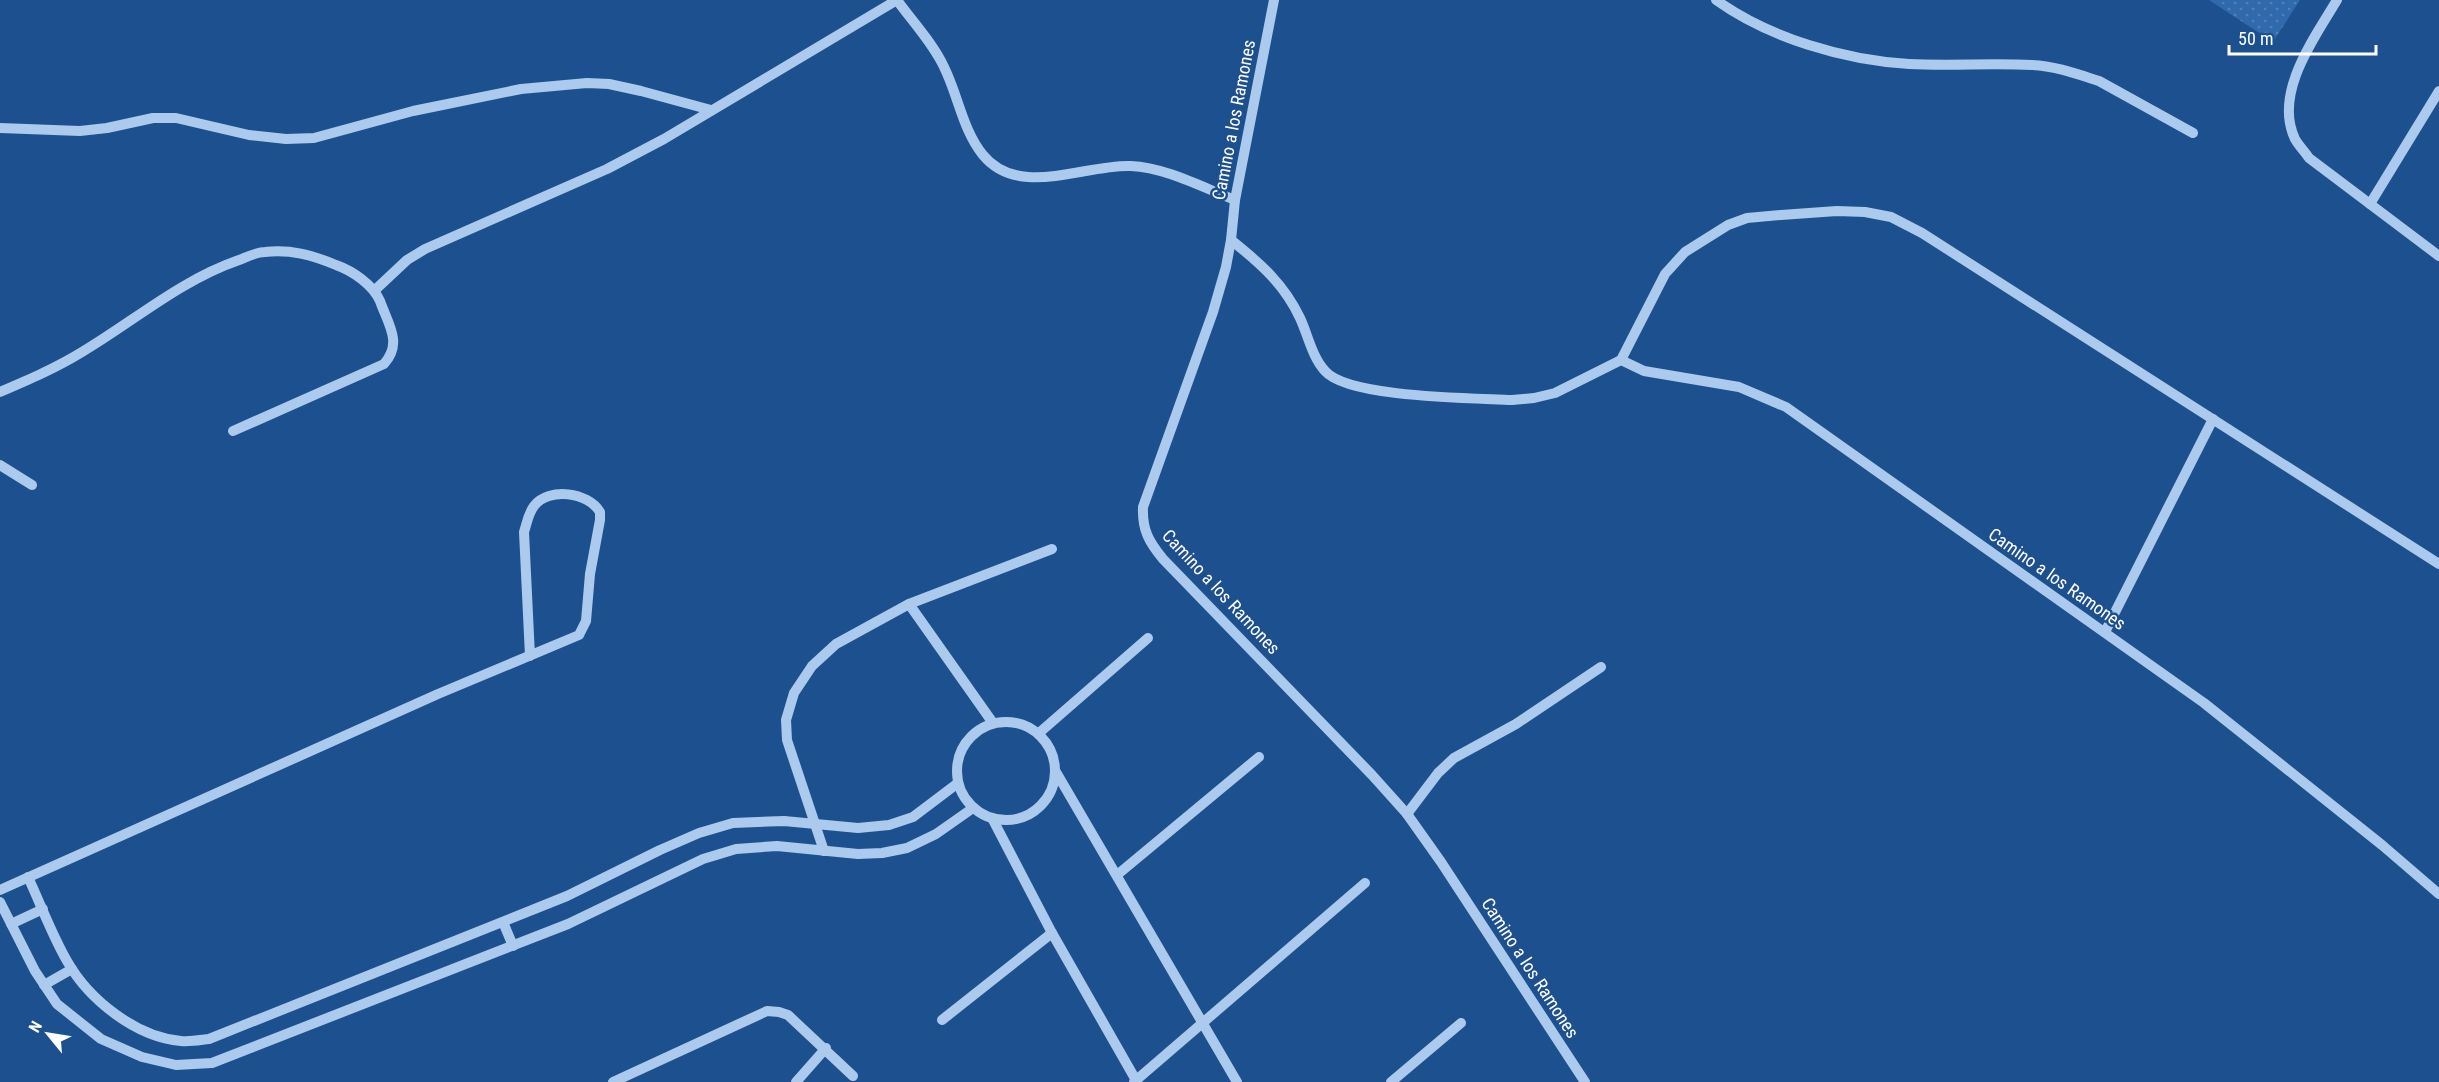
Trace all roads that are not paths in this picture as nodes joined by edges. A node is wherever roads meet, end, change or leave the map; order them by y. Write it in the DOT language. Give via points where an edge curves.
graph roads {
  1 [pos="897,0"];
  2 [pos="1274,0"];
  3 [pos="1716,0"];
  4 [pos="2337,0"];
  5 [pos="2439,91"];
  6 [pos="711,110"];
  7 [pos="0,128"];
  8 [pos="2193,133"];
  9 [pos="1235,200"];
  10 [pos="2370,204"];
  11 [pos="1231,240"];
  12 [pos="2439,256"];
  13 [pos="375,290"];
  14 [pos="1621,360"];
  15 [pos="0,392"];
  16 [pos="2213,419"];
  17 [pos="233,431"];
  18 [pos="0,465"];
  19 [pos="32,485"];
  20 [pos="1052,549"];
  21 [pos="2439,564"];
  22 [pos="909,604"];
  23 [pos="2105,632"];
  24 [pos="1148,638"];
  25 [pos="530,656"];
  26 [pos="1601,667"];
  27 [pos="993,723"];
  28 [pos="1039,732"];
  29 [pos="1259,758"];
  30 [pos="1056,772"];
  31 [pos="958,783"];
  32 [pos="973,808"];
  33 [pos="1407,814"];
  34 [pos="992,818"];
  35 [pos="815,824"];
  36 [pos="824,851"];
  37 [pos="1117,874"];
  38 [pos="28,877"];
  39 [pos="1365,883"];
  40 [pos="0,890"];
  41 [pos="2439,894"];
  42 [pos="0,902"];
  43 [pos="43,909"];
  44 [pos="503,922"];
  45 [pos="11,924"];
  46 [pos="1052,933"];
  47 [pos="513,946"];
  48 [pos="72,969"];
  49 [pos="45,985"];
  50 [pos="942,1020"];
  51 [pos="1202,1022"];
  52 [pos="1461,1023"];
  53 [pos="826,1048"];
  54 [pos="853,1076"];
  55 [pos="613,1082"];
  56 [pos="796,1082"];
  57 [pos="1136,1082"];
  58 [pos="1237,1082"];
  59 [pos="1391,1082"];
  60 [pos="1585,1082"];
  1 -- 6 [label="street"];
  1 -- 9 [label="street" via="943,64 974,140 998,169 1017,176 1042,177 1131,166 1154,170"];
  2 -- 9 [label="street, Camino a los Ramones"];
  3 -- 8 [label="street" via="1766,30 1874,61 2034,65 2075,73 2099,81"];
  4 -- 10 [label="street" via="2301,61 2294,80 2290,124 2309,158"];
  5 -- 10 [label="street"];
  6 -- 7 [label="street" via="641,91 587,82 521,89 413,111 314,138 249,135 176,118 153,118 80,131"];
  6 -- 13 [label="street" via="607,169 425,249"];
  9 -- 11 [label="street, Camino a los Ramones"];
  10 -- 12 [label="street"];
  11 -- 14 [label="street" via="1277,279 1289,295 1320,364 1326,373 1343,383 1364,389 1512,400 1555,393"];
  11 -- 33 [label="street, Camino a los Ramones" via="1213,312 1143,507 1144,532 1163,559"];
  13 -- 15 [label="street" via="344,268 316,257 290,251 262,252 216,268 83,351"];
  13 -- 17 [label="street" via="394,338 394,348 384,364"];
  14 -- 16 [label="street" via="1665,274 1685,252 1708,236 1747,218 1865,212 1891,217 1922,233"];
  14 -- 23 [label="street, Camino a los Ramones" via="1644,371 1739,387 1786,408"];
  16 -- 21 [label="street"];
  16 -- 23 [label="street"];
  18 -- 19 [label="street"];
  20 -- 22 [label="street"];
  22 -- 27 [label="street"];
  22 -- 35 [label="street" via="836,644 812,666 794,693 786,720 787,740"];
  23 -- 41 [label="street, Camino a los Ramones" via="2204,703"];
  24 -- 28 [label="street"];
  25 -- 25 [label="street" via="524,532 529,515 535,504 550,496 564,494 589,500 600,512 600,520 583,630"];
  25 -- 38 [label="street"];
  26 -- 33 [label="street" via="1516,724 1454,758"];
  27 -- 28 [label="street" via="1025,724"];
  27 -- 31 [label="street" via="976,732 963,746 957,764"];
  28 -- 30 [label="street" via="1052,750"];
  29 -- 37 [label="street"];
  30 -- 34 [label="street" via="1051,794 1035,811 1014,820"];
  30 -- 37 [label="street"];
  31 -- 32 [label="street"];
  31 -- 35 [label="street" via="913,817 889,825 858,828"];
  32 -- 34 [label="street"];
  32 -- 36 [label="street" via="936,834 907,848 858,854"];
  33 -- 60 [label="street, Camino a los Ramones"];
  34 -- 46 [label="street"];
  35 -- 36 [label="street"];
  35 -- 44 [label="street" via="733,823 699,832 567,896"];
  36 -- 47 [label="street" via="777,846 736,849 675,871 568,924"];
  37 -- 51 [label="street"];
  38 -- 40 [label="street"];
  38 -- 43 [label="street"];
  39 -- 51 [label="street"];
  42 -- 45 [label="street"];
  43 -- 45 [label="street"];
  43 -- 48 [label="street"];
  44 -- 47 [label="street"];
  44 -- 48 [label="street" via="209,1039 183,1041 156,1036 126,1020 87,990"];
  45 -- 49 [label="street"];
  46 -- 50 [label="street"];
  46 -- 57 [label="street"];
  47 -- 49 [label="street" via="212,1064 176,1065 142,1057 101,1039 57,1004"];
  48 -- 49 [label="street"];
  51 -- 57 [label="street"];
  51 -- 58 [label="street"];
  52 -- 59 [label="street"];
  53 -- 54 [label="street"];
  53 -- 55 [label="street" via="788,1015 767,1011"];
  53 -- 56 [label="street"];
}
